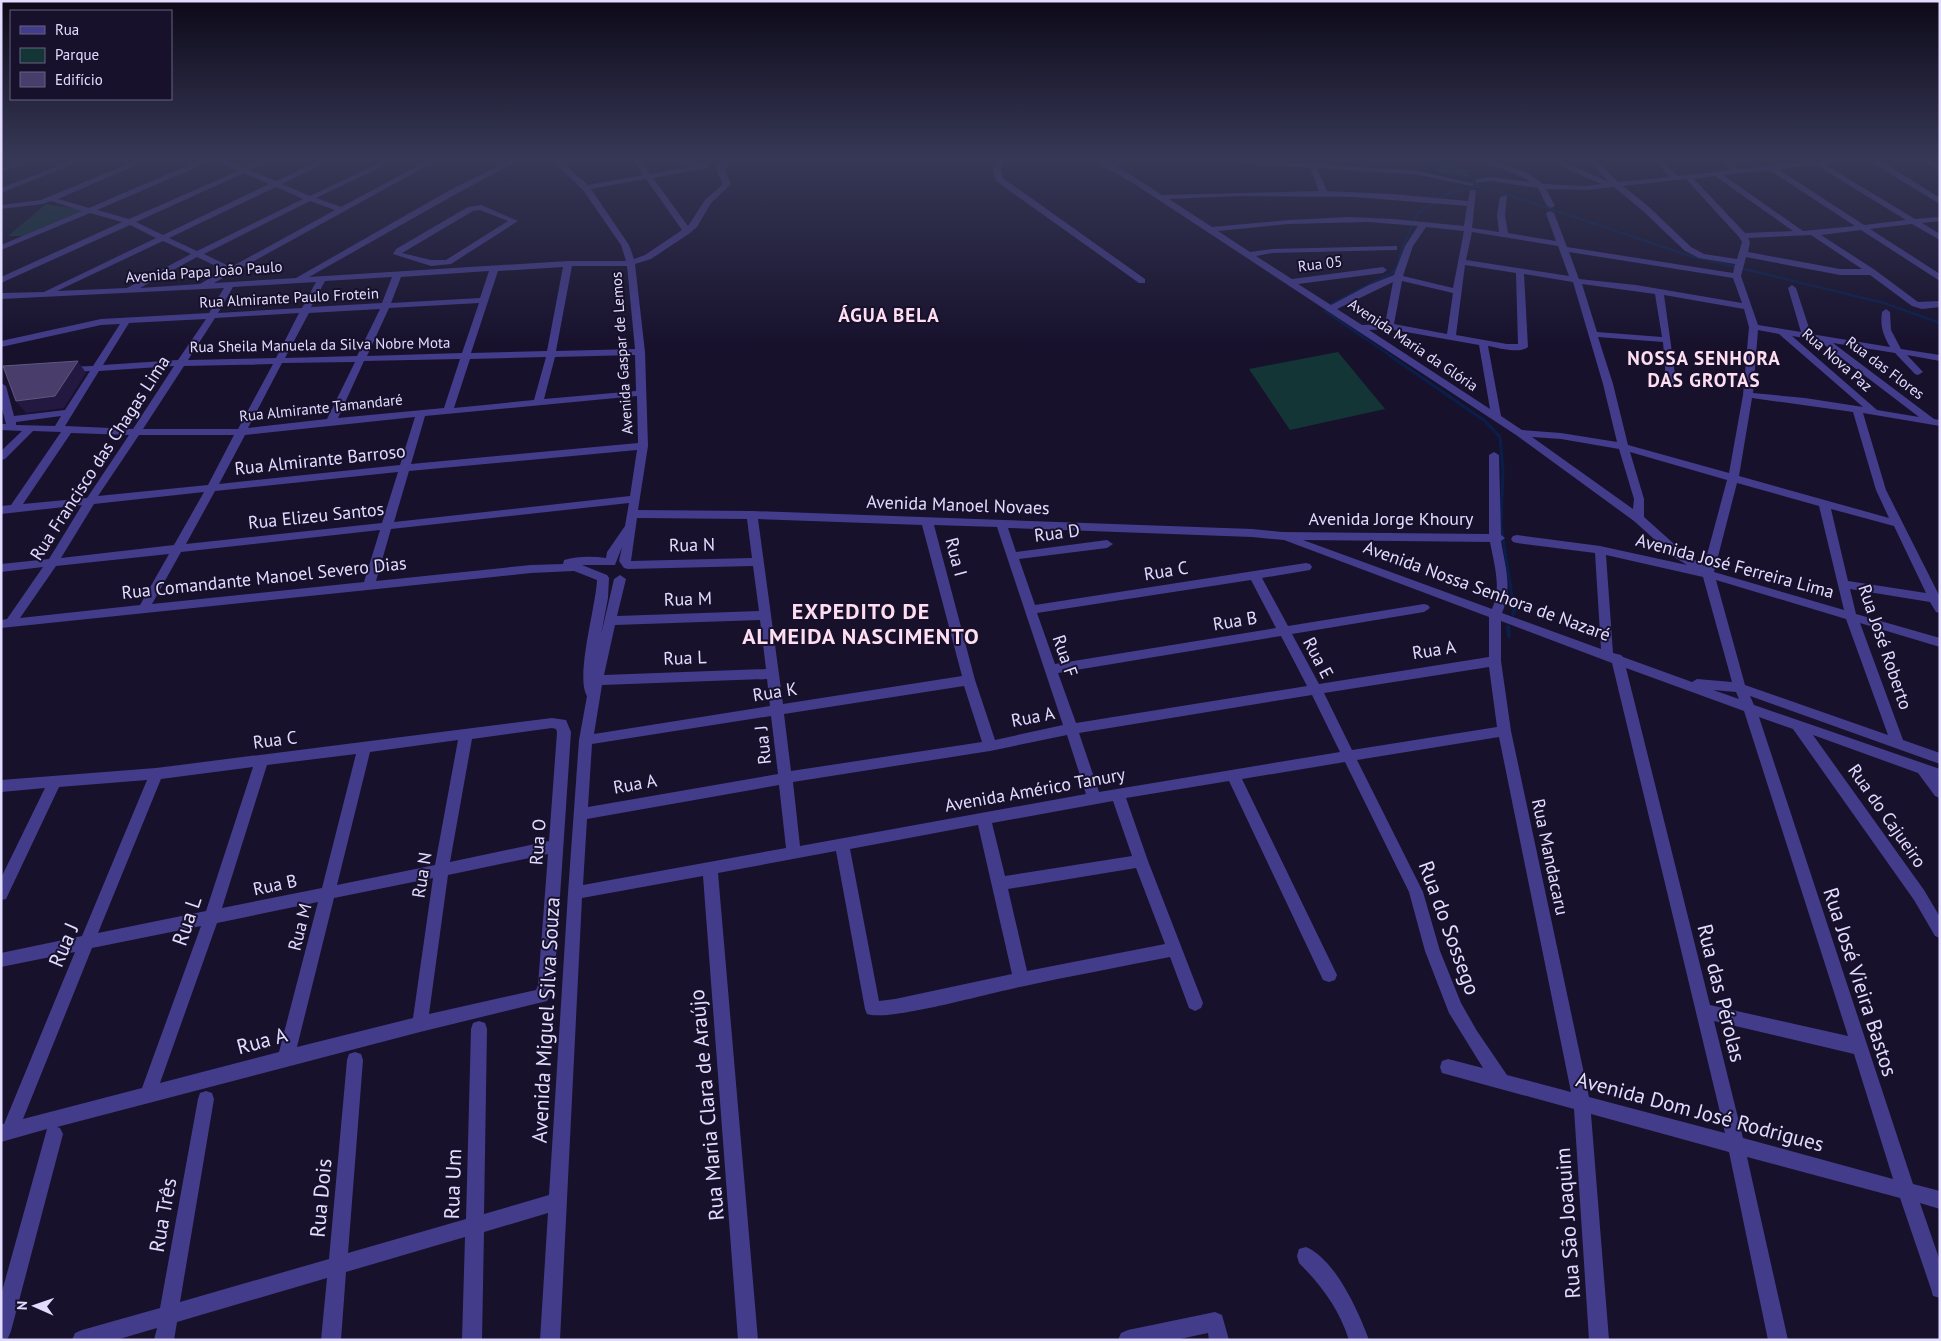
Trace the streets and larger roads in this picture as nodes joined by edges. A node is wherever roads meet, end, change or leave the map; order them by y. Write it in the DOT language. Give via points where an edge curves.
graph roads {
  1 [pos="69,220"];
  2 [pos="122,220"];
  3 [pos="135,220"];
  4 [pos="201,220"];
  5 [pos="265,220"];
  6 [pos="323,220"];
  7 [pos="404,220"];
  8 [pos="455,220"];
  9 [pos="513,220"];
  10 [pos="607,220"];
  11 [pos="679,220"];
  12 [pos="697,220"];
  13 [pos="1056,220"];
  14 [pos="1194,220"];
  15 [pos="1469,220"];
  16 [pos="1502,220"];
  17 [pos="1554,220"];
  18 [pos="1658,220"];
  19 [pos="1728,220"];
  20 [pos="1781,220"];
  21 [pos="1851,220"];
  22 [pos="1909,220"];
  23 [pos="1935,220"];
  24 [pos="130,222"];
  25 [pos="1913,222"];
  26 [pos="1420,225"];
  27 [pos="1864,228"];
  28 [pos="1210,230"];
  29 [pos="1468,230"];
  30 [pos="687,231"];
  31 [pos="1812,233"];
  32 [pos="1802,234"];
  33 [pos="1504,235"];
  34 [pos="1743,236"];
  35 [pos="163,237"];
  36 [pos="1940,238"];
  37 [pos="1,240"];
  38 [pos="21,240"];
  39 [pos="1563,246"];
  40 [pos="1,248"];
  41 [pos="1394,248"];
  42 [pos="197,255"];
  43 [pos="1248,255"];
  44 [pos="424,262"];
  45 [pos="1460,262"];
  46 [pos="631,263"];
  47 [pos="568,264"];
  48 [pos="1739,266"];
  49 [pos="494,269"];
  50 [pos="230,270"];
  51 [pos="1383,270"];
  52 [pos="1520,271"];
  53 [pos="1872,272"];
  54 [pos="409,274"];
  55 [pos="397,275"];
  56 [pos="1397,277"];
  57 [pos="1940,278"];
  58 [pos="322,279"];
  59 [pos="1,280"];
  60 [pos="298,280"];
  61 [pos="1575,280"];
  62 [pos="1142,281"];
  63 [pos="1291,282"];
  64 [pos="230,284"];
  65 [pos="202,286"];
  66 [pos="1792,288"];
  67 [pos="1457,291"];
  68 [pos="127,292"];
  69 [pos="1659,292"];
  70 [pos="43,295"];
  71 [pos="1,296"];
  72 [pos="484,300"];
  73 [pos="1940,304"];
  74 [pos="385,306"];
  75 [pos="1748,307"];
  76 [pos="1331,309"];
  77 [pos="306,310"];
  78 [pos="1886,312"];
  79 [pos="212,316"];
  80 [pos="126,321"];
  81 [pos="1389,326"];
  82 [pos="1754,327"];
  83 [pos="1360,328"];
  84 [pos="1782,331"];
  85 [pos="1593,334"];
  86 [pos="1451,336"];
  87 [pos="1808,336"];
  88 [pos="1820,338"];
  89 [pos="1667,340"];
  90 [pos="1483,342"];
  91 [pos="1,344"];
  92 [pos="1896,351"];
  93 [pos="640,352"];
  94 [pos="551,354"];
  95 [pos="467,356"];
  96 [pos="1940,358"];
  97 [pos="360,359"];
  98 [pos="277,362"];
  99 [pos="181,363"];
  100 [pos="95,368"];
  101 [pos="58,370"];
  102 [pos="1918,372"];
  103 [pos="1671,381"];
  104 [pos="1,386"];
  105 [pos="642,393"];
  106 [pos="1748,395"];
  107 [pos="539,402"];
  108 [pos="1858,409"];
  109 [pos="448,411"];
  110 [pos="69,412"];
  111 [pos="1874,412"];
  112 [pos="421,414"];
  113 [pos="1497,420"];
  114 [pos="331,422"];
  115 [pos="1936,422"];
  116 [pos="11,424"];
  117 [pos="1,427"];
  118 [pos="31,428"];
  119 [pos="63,429"];
  120 [pos="135,432"];
  121 [pos="240,432"];
  122 [pos="1520,433"];
  123 [pos="643,446"];
  124 [pos="1623,447"];
  125 [pos="1494,455"];
  126 [pos="1,457"];
  127 [pos="405,468"];
  128 [pos="1733,478"];
  129 [pos="211,489"];
  130 [pos="634,499"];
  131 [pos="90,501"];
  132 [pos="1824,503"];
  133 [pos="14,509"];
  134 [pos="1,510"];
  135 [pos="752,515"];
  136 [pos="631,517"];
  137 [pos="1638,518"];
  138 [pos="927,521"];
  139 [pos="1001,524"];
  140 [pos="1898,524"];
  141 [pos="388,526"];
  142 [pos="1282,536"];
  143 [pos="1497,538"];
  144 [pos="1517,539"];
  145 [pos="1107,544"];
  146 [pos="178,549"];
  147 [pos="1600,550"];
  148 [pos="1012,556"];
  149 [pos="53,562"];
  150 [pos="611,562"];
  151 [pos="758,562"];
  152 [pos="626,563"];
  153 [pos="1306,567"];
  154 [pos="1,568"];
  155 [pos="531,569"];
  156 [pos="1708,574"];
  157 [pos="1254,576"];
  158 [pos="603,578"];
  159 [pos="620,579"];
  160 [pos="369,584"];
  161 [pos="1844,584"];
  162 [pos="1937,604"];
  163 [pos="144,608"];
  164 [pos="1424,608"];
  165 [pos="1031,610"];
  166 [pos="766,615"];
  167 [pos="1495,616"];
  168 [pos="1851,616"];
  169 [pos="612,620"];
  170 [pos="6,623"];
  171 [pos="1284,632"];
  172 [pos="1940,643"];
  173 [pos="1612,656"];
  174 [pos="1495,661"];
  175 [pos="1051,669"];
  176 [pos="774,674"];
  177 [pos="598,680"];
  178 [pos="969,680"];
  179 [pos="1680,683"];
  180 [pos="1740,688"];
  181 [pos="1315,689"];
  182 [pos="592,702"];
  183 [pos="1749,707"];
  184 [pos="778,710"];
  185 [pos="552,723"];
  186 [pos="1798,725"];
  187 [pos="1071,730"];
  188 [pos="1504,731"];
  189 [pos="466,734"];
  190 [pos="586,740"];
  191 [pos="1898,744"];
  192 [pos="990,746"];
  193 [pos="364,748"];
  194 [pos="1350,758"];
  195 [pos="1940,759"];
  196 [pos="262,760"];
  197 [pos="1922,768"];
  198 [pos="156,774"];
  199 [pos="1233,775"];
  200 [pos="1940,775"];
  201 [pos="785,778"];
  202 [pos="55,782"];
  203 [pos="1,786"];
  204 [pos="1940,792"];
  205 [pos="1118,794"];
  206 [pos="1095,799"];
  207 [pos="580,814"];
  208 [pos="984,819"];
  209 [pos="842,843"];
  210 [pos="556,846"];
  211 [pos="794,852"];
  212 [pos="1141,861"];
  213 [pos="710,867"];
  214 [pos="441,871"];
  215 [pos="998,884"];
  216 [pos="328,893"];
  217 [pos="575,893"];
  218 [pos="1,894"];
  219 [pos="211,918"];
  220 [pos="1940,931"];
  221 [pos="88,942"];
  222 [pos="1175,949"];
  223 [pos="1,960"];
  224 [pos="1329,976"];
  225 [pos="1021,979"];
  226 [pos="536,998"];
  227 [pos="1195,1003"];
  228 [pos="1703,1011"];
  229 [pos="420,1024"];
  230 [pos="479,1029"];
  231 [pos="1859,1047"];
  232 [pos="286,1058"];
  233 [pos="355,1060"];
  234 [pos="1448,1067"];
  235 [pos="1502,1082"];
  236 [pos="148,1094"];
  237 [pos="206,1099"];
  238 [pos="1582,1104"];
  239 [pos="5,1132"];
  240 [pos="54,1134"];
  241 [pos="1736,1145"];
  242 [pos="1906,1190"];
  243 [pos="1940,1200"];
  244 [pos="558,1201"];
  245 [pos="474,1224"];
  246 [pos="1306,1256"];
  247 [pos="338,1266"];
  248 [pos="1940,1289"];
  249 [pos="168,1314"];
  250 [pos="1,1331"];
  251 [pos="1217,1331"];
  252 [pos="82,1340"];
  253 [pos="164,1340"];
  254 [pos="331,1340"];
  255 [pos="472,1340"];
  256 [pos="550,1340"];
  257 [pos="748,1340"];
  258 [pos="1128,1340"];
  259 [pos="1359,1340"];
  260 [pos="1598,1340"];
  261 [pos="1778,1340"];
  1 -- 38 [label="street"];
  2 -- 24 [label="street"];
  3 -- 24 [label="street"];
  4 -- 35 [label="street"];
  5 -- 42 [label="street"];
  6 -- 50 [label="street"];
  7 -- 60 [label="street"];
  8 -- 44 [label="street" via="397,254"];
  9 -- 44 [label="street" via="448,262"];
  10 -- 46 [label="street, Avenida Gaspar de Lemos" via="624,245"];
  11 -- 30 [label="street"];
  12 -- 30 [label="street"];
  13 -- 62 [label="street"];
  14 -- 28 [label="street, Avenida Maria da Glória"];
  15 -- 29 [label="street"];
  16 -- 33 [label="street"];
  17 -- 39 [label="street"];
  18 -- 48 [label="street" via="1693,252"];
  19 -- 34 [label="street"];
  20 -- 32 [label="street"];
  21 -- 27 [label="street"];
  22 -- 25 [label="street"];
  23 -- 25 [label="street"];
  24 -- 35 [label="street"];
  24 -- 59 [label="street"];
  25 -- 27 [label="street"];
  25 -- 36 [label="street"];
  26 -- 28 [label="street" via="1362,220 1293,222"];
  26 -- 29 [label="street"];
  26 -- 56 [label="street"];
  27 -- 31 [label="street"];
  27 -- 57 [label="street"];
  28 -- 43 [label="street, Avenida Maria da Glória"];
  29 -- 33 [label="street"];
  29 -- 45 [label="street"];
  30 -- 46 [label="street" via="648,257"];
  31 -- 32 [label="street"];
  31 -- 53 [label="street"];
  32 -- 34 [label="street"];
  33 -- 39 [label="street"];
  34 -- 48 [label="street" via="1746,242"];
  35 -- 42 [label="street"];
  35 -- 70 [label="street"];
  37 -- 38 [label="street"];
  38 -- 40 [label="street"];
  39 -- 48 [label="street"];
  39 -- 61 [label="street"];
  41 -- 43 [label="street" via="1272,251"];
  42 -- 50 [label="street"];
  42 -- 68 [label="street"];
  43 -- 63 [label="street, Avenida Maria da Glória"];
  44 -- 54 [label="street"];
  45 -- 52 [label="street"];
  45 -- 67 [label="street"];
  46 -- 47 [label="street, Avenida Papa João Paulo"];
  46 -- 93 [label="street, Avenida Gaspar de Lemos"];
  47 -- 49 [label="street, Avenida Papa João Paulo"];
  47 -- 94 [label="street"];
  48 -- 53 [label="street"];
  48 -- 75 [label="street"];
  49 -- 54 [label="street, Avenida Papa João Paulo"];
  49 -- 72 [label="street"];
  50 -- 65 [label="street"];
  51 -- 63 [label="street, Rua 05"];
  52 -- 61 [label="street"];
  52 -- 90 [label="street" via="1523,347"];
  53 -- 73 [label="street" via="1918,305"];
  54 -- 55 [label="street, Avenida Papa João Paulo"];
  55 -- 58 [label="street, Avenida Papa João Paulo"];
  55 -- 74 [label="street"];
  56 -- 67 [label="street"];
  56 -- 76 [label="street"];
  56 -- 81 [label="street"];
  58 -- 60 [label="street, Avenida Papa João Paulo"];
  58 -- 77 [label="street"];
  60 -- 64 [label="street, Avenida Papa João Paulo"];
  61 -- 69 [label="street"];
  61 -- 85 [label="street"];
  63 -- 76 [label="street, Avenida Maria da Glória"];
  64 -- 65 [label="street, Avenida Papa João Paulo"];
  64 -- 79 [label="street, Rua Francisco das Chagas Lima"];
  65 -- 68 [label="street, Avenida Papa João Paulo"];
  66 -- 87 [label="street"];
  67 -- 86 [label="street"];
  68 -- 70 [label="street, Avenida Papa João Paulo"];
  69 -- 75 [label="street"];
  69 -- 89 [label="street"];
  70 -- 71 [label="street, Avenida Papa João Paulo"];
  72 -- 74 [label="street, Rua Almirante Paulo Frotein"];
  72 -- 95 [label="street"];
  74 -- 77 [label="street, Rua Almirante Paulo Frotein"];
  74 -- 97 [label="street"];
  75 -- 82 [label="street"];
  76 -- 83 [label="street, Avenida Maria da Glória"];
  77 -- 79 [label="street, Rua Almirante Paulo Frotein"];
  77 -- 98 [label="street"];
  78 -- 92 [label="street" via="1887,329"];
  79 -- 80 [label="street, Rua Almirante Paulo Frotein"];
  79 -- 99 [label="street, Rua Francisco das Chagas Lima"];
  80 -- 91 [label="street, Rua Almirante Paulo Frotein" via="94,322"];
  80 -- 100 [label="street"];
  81 -- 83 [label="street"];
  81 -- 86 [label="street"];
  82 -- 84 [label="street"];
  82 -- 106 [label="street"];
  83 -- 113 [label="street, Avenida Maria da Glória"];
  84 -- 87 [label="street"];
  84 -- 111 [label="street, Rua Nova Paz"];
  85 -- 89 [label="street"];
  85 -- 124 [label="street"];
  86 -- 90 [label="street"];
  87 -- 88 [label="street"];
  88 -- 92 [label="street"];
  88 -- 115 [label="street, Rua das Flores"];
  89 -- 103 [label="street"];
  90 -- 113 [label="street"];
  92 -- 96 [label="street"];
  92 -- 102 [label="street"];
  93 -- 94 [label="street, Rua Sheila Manuela da Silva Nobre Mota"];
  93 -- 105 [label="street, Avenida Gaspar de Lemos"];
  94 -- 95 [label="street, Rua Sheila Manuela da Silva Nobre Mota"];
  94 -- 107 [label="street"];
  95 -- 97 [label="street, Rua Sheila Manuela da Silva Nobre Mota"];
  95 -- 109 [label="street"];
  97 -- 98 [label="street, Rua Sheila Manuela da Silva Nobre Mota"];
  97 -- 114 [label="street"];
  98 -- 99 [label="street, Rua Sheila Manuela da Silva Nobre Mota"];
  98 -- 121 [label="street"];
  99 -- 100 [label="street, Rua Sheila Manuela da Silva Nobre Mota"];
  99 -- 120 [label="street, Rua Francisco das Chagas Lima"];
  100 -- 101 [label="street, Rua Sheila Manuela da Silva Nobre Mota"];
  100 -- 110 [label="street"];
  104 -- 116 [label="street"];
  105 -- 107 [label="street, Rua Almirante Tamandaré"];
  105 -- 123 [label="street, Avenida Gaspar de Lemos"];
  106 -- 108 [label="street"];
  106 -- 128 [label="street"];
  107 -- 109 [label="street, Rua Almirante Tamandaré"];
  108 -- 111 [label="street"];
  108 -- 140 [label="street" via="1881,490"];
  109 -- 112 [label="street, Rua Almirante Tamandaré"];
  110 -- 116 [label="street"];
  110 -- 119 [label="street"];
  111 -- 115 [label="street"];
  112 -- 114 [label="street, Rua Almirante Tamandaré"];
  112 -- 127 [label="street"];
  113 -- 122 [label="street, Avenida Maria da Glória"];
  114 -- 121 [label="street, Rua Almirante Tamandaré"];
  116 -- 117 [label="street, Rua Almirante Tamandaré"];
  116 -- 118 [label="street, Rua Almirante Tamandaré"];
  118 -- 119 [label="street, Rua Almirante Tamandaré"];
  118 -- 126 [label="street"];
  119 -- 120 [label="street, Rua Almirante Tamandaré"];
  119 -- 133 [label="street"];
  120 -- 121 [label="street, Rua Almirante Tamandaré"];
  120 -- 131 [label="street, Rua Francisco das Chagas Lima"];
  121 -- 129 [label="street"];
  122 -- 124 [label="street" via="1570,437"];
  122 -- 137 [label="street, Avenida Maria da Glória"];
  123 -- 127 [label="street, Rua Almirante Barroso"];
  123 -- 130 [label="street, Avenida Gaspar de Lemos"];
  124 -- 128 [label="street"];
  124 -- 137 [label="street" via="1639,499"];
  125 -- 143 [label="street, Rua Mandacaru"];
  127 -- 129 [label="street, Rua Almirante Barroso"];
  127 -- 141 [label="street"];
  128 -- 132 [label="street"];
  128 -- 156 [label="street"];
  129 -- 131 [label="street, Rua Almirante Barroso"];
  129 -- 146 [label="street"];
  130 -- 136 [label="street, Avenida Gaspar de Lemos"];
  130 -- 141 [label="street, Rua Elizeu Santos"];
  131 -- 133 [label="street, Rua Almirante Barroso"];
  131 -- 149 [label="street, Rua Francisco das Chagas Lima"];
  132 -- 140 [label="street"];
  132 -- 161 [label="street, Rua José Roberto"];
  133 -- 134 [label="street, Rua Almirante Barroso"];
  135 -- 136 [label="street, Avenida Manoel Novaes"];
  135 -- 138 [label="street, Avenida Manoel Novaes"];
  135 -- 151 [label="street, Rua J"];
  136 -- 150 [label="street"];
  136 -- 152 [label="street, Avenida Gaspar de Lemos"];
  137 -- 156 [label="street, Avenida Maria da Glória" via="1678,554"];
  138 -- 139 [label="street, Avenida Manoel Novaes"];
  138 -- 178 [label="street, Rua I"];
  139 -- 142 [label="street, Avenida Manoel Novaes"];
  139 -- 148 [label="street, Rua F"];
  140 -- 162 [label="street"];
  141 -- 146 [label="street, Rua Elizeu Santos"];
  141 -- 160 [label="street"];
  142 -- 143 [label="street, Avenida Jorge Khoury"];
  142 -- 167 [label="street, Avenida Nossa Senhora de Nazaré"];
  143 -- 167 [label="street, Rua Mandacaru" via="1503,586 1502,600"];
  144 -- 147 [label="street, Avenida José Ferreira Lima"];
  145 -- 148 [label="street, Rua D"];
  146 -- 149 [label="street, Rua Elizeu Santos"];
  146 -- 163 [label="street"];
  147 -- 156 [label="street, Avenida José Ferreira Lima"];
  147 -- 173 [label="street, Rua das Pérolas"];
  148 -- 165 [label="street, Rua F"];
  149 -- 154 [label="street, Rua Elizeu Santos"];
  149 -- 170 [label="street, Rua Francisco das Chagas Lima"];
  150 -- 152 [label="street"];
  150 -- 155 [label="street" via="593,560"];
  150 -- 158 [label="street" via="603,567"];
  151 -- 152 [label="street, Rua N"];
  151 -- 166 [label="street, Rua J"];
  152 -- 159 [label="street" via="628,572"];
  153 -- 157 [label="street, Rua C"];
  155 -- 158 [label="street" via="575,567"];
  155 -- 160 [label="street, Rua Comandante Manoel Severo Dias"];
  156 -- 168 [label="street, Avenida José Ferreira Lima"];
  156 -- 180 [label="street, Rua José Vieira Bastos"];
  157 -- 165 [label="street, Rua C"];
  157 -- 171 [label="street, Rua E"];
  158 -- 159 [label="street"];
  158 -- 182 [label="street, Avenida Miguel Silva Souza" via="589,668"];
  159 -- 169 [label="street, Avenida Miguel Silva Souza"];
  160 -- 163 [label="street, Rua Comandante Manoel Severo Dias"];
  161 -- 162 [label="street"];
  161 -- 168 [label="street, Rua José Roberto"];
  163 -- 170 [label="street, Rua Comandante Manoel Severo Dias"];
  164 -- 171 [label="street, Rua B"];
  165 -- 175 [label="street, Rua F"];
  166 -- 169 [label="street, Rua M"];
  166 -- 176 [label="street, Rua J"];
  167 -- 173 [label="street, Avenida Nossa Senhora de Nazaré"];
  167 -- 174 [label="street, Rua Mandacaru"];
  168 -- 172 [label="street, Avenida José Ferreira Lima"];
  168 -- 191 [label="street, Rua José Roberto"];
  169 -- 177 [label="street, Avenida Miguel Silva Souza"];
  171 -- 175 [label="street, Rua B"];
  171 -- 181 [label="street, Rua E"];
  173 -- 179 [label="street, Avenida Nossa Senhora de Nazaré"];
  173 -- 228 [label="street, Rua das Pérolas"];
  174 -- 181 [label="street, Rua A"];
  174 -- 188 [label="street, Rua Mandacaru"];
  175 -- 187 [label="street, Rua F"];
  176 -- 177 [label="street, Rua L"];
  176 -- 184 [label="street, Rua J"];
  177 -- 182 [label="street, Avenida Miguel Silva Souza"];
  178 -- 184 [label="street, Rua K"];
  178 -- 192 [label="street, Rua I"];
  179 -- 180 [label="street, Avenida Nossa Senhora de Nazaré"];
  179 -- 183 [label="street, Avenida Nossa Senhora de Nazaré"];
  180 -- 183 [label="street, Rua José Vieira Bastos"];
  180 -- 191 [label="street, Avenida Nossa Senhora de Nazaré"];
  181 -- 187 [label="street, Rua A"];
  181 -- 194 [label="street, Rua E"];
  182 -- 190 [label="street, Avenida Miguel Silva Souza"];
  183 -- 186 [label="street, Avenida Nossa Senhora de Nazaré"];
  183 -- 231 [label="street, Rua José Vieira Bastos"];
  184 -- 190 [label="street, Rua K"];
  184 -- 201 [label="street, Rua J"];
  185 -- 189 [label="street, Rua C"];
  185 -- 210 [label="street, Rua O" via="562,724 564,732"];
  186 -- 197 [label="street, Avenida Nossa Senhora de Nazaré"];
  186 -- 220 [label="street, Rua do Cajueiro" via="1919,895"];
  187 -- 192 [label="street, Rua A"];
  187 -- 206 [label="street, Rua F"];
  188 -- 194 [label="street, Avenida Américo Tanury"];
  188 -- 238 [label="street, Rua Mandacaru"];
  189 -- 193 [label="street, Rua C"];
  189 -- 214 [label="street, Rua N"];
  190 -- 207 [label="street, Avenida Miguel Silva Souza"];
  191 -- 195 [label="street, Avenida Nossa Senhora de Nazaré"];
  192 -- 201 [label="street, Rua A"];
  193 -- 196 [label="street, Rua C"];
  193 -- 216 [label="street, Rua M"];
  194 -- 199 [label="street, Avenida Américo Tanury"];
  194 -- 235 [label="street, Rua do Sossego" via="1416,892 1425,928 1456,1009"];
  196 -- 198 [label="street, Rua C"];
  196 -- 219 [label="street, Rua L"];
  197 -- 200 [label="street, Avenida Nossa Senhora de Nazaré"];
  197 -- 204 [label="street"];
  198 -- 202 [label="street, Rua C"];
  198 -- 221 [label="street, Rua J"];
  199 -- 205 [label="street, Avenida Américo Tanury"];
  199 -- 224 [label="street"];
  201 -- 207 [label="street, Rua A"];
  201 -- 211 [label="street, Rua J"];
  202 -- 203 [label="street, Rua C"];
  202 -- 218 [label="street"];
  205 -- 206 [label="street, Avenida Américo Tanury"];
  205 -- 212 [label="street"];
  206 -- 208 [label="street, Avenida Américo Tanury"];
  207 -- 217 [label="street, Avenida Miguel Silva Souza"];
  208 -- 209 [label="street, Avenida Américo Tanury"];
  208 -- 215 [label="street"];
  209 -- 211 [label="street, Avenida Américo Tanury"];
  209 -- 225 [label="street" via="873,1009"];
  210 -- 214 [label="street, Rua B"];
  210 -- 226 [label="street, Rua O" via="546,986 541,996"];
  211 -- 213 [label="street, Avenida Américo Tanury"];
  212 -- 215 [label="street"];
  212 -- 222 [label="street"];
  213 -- 217 [label="street, Avenida Américo Tanury"];
  213 -- 257 [label="street, Rua Maria Clara de Araújo"];
  214 -- 216 [label="street, Rua B"];
  214 -- 229 [label="street, Rua N"];
  215 -- 225 [label="street"];
  216 -- 219 [label="street, Rua B"];
  216 -- 232 [label="street, Rua M"];
  217 -- 244 [label="street, Avenida Miguel Silva Souza"];
  219 -- 221 [label="street, Rua B"];
  219 -- 236 [label="street, Rua L"];
  221 -- 223 [label="street, Rua B"];
  221 -- 239 [label="street, Rua J"];
  222 -- 225 [label="street"];
  222 -- 227 [label="street"];
  226 -- 229 [label="street, Rua A"];
  228 -- 231 [label="street"];
  228 -- 241 [label="street, Rua das Pérolas"];
  229 -- 232 [label="street, Rua A"];
  230 -- 245 [label="street, Rua Um"];
  231 -- 242 [label="street, Rua José Vieira Bastos"];
  232 -- 236 [label="street, Rua A"];
  233 -- 247 [label="street, Rua Dois"];
  234 -- 235 [label="street, Avenida Dom José Rodrigues"];
  235 -- 238 [label="street, Avenida Dom José Rodrigues"];
  236 -- 239 [label="street, Rua A"];
  237 -- 249 [label="street, Rua Três"];
  238 -- 241 [label="street, Avenida Dom José Rodrigues"];
  238 -- 260 [label="street, Rua São Joaquim"];
  240 -- 250 [label="street"];
  241 -- 242 [label="street, Avenida Dom José Rodrigues"];
  241 -- 261 [label="street, Rua das Pérolas"];
  242 -- 243 [label="street, Avenida Dom José Rodrigues"];
  242 -- 248 [label="street, Rua José Vieira Bastos"];
  244 -- 245 [label="street"];
  244 -- 256 [label="street, Avenida Miguel Silva Souza"];
  245 -- 247 [label="street"];
  245 -- 255 [label="street, Rua Um"];
  246 -- 259 [label="street" via="1343,1299"];
  247 -- 249 [label="street"];
  247 -- 254 [label="street, Rua Dois"];
  249 -- 252 [label="street"];
  249 -- 253 [label="street, Rua Três"];
  251 -- 258 [label="street"];
}
